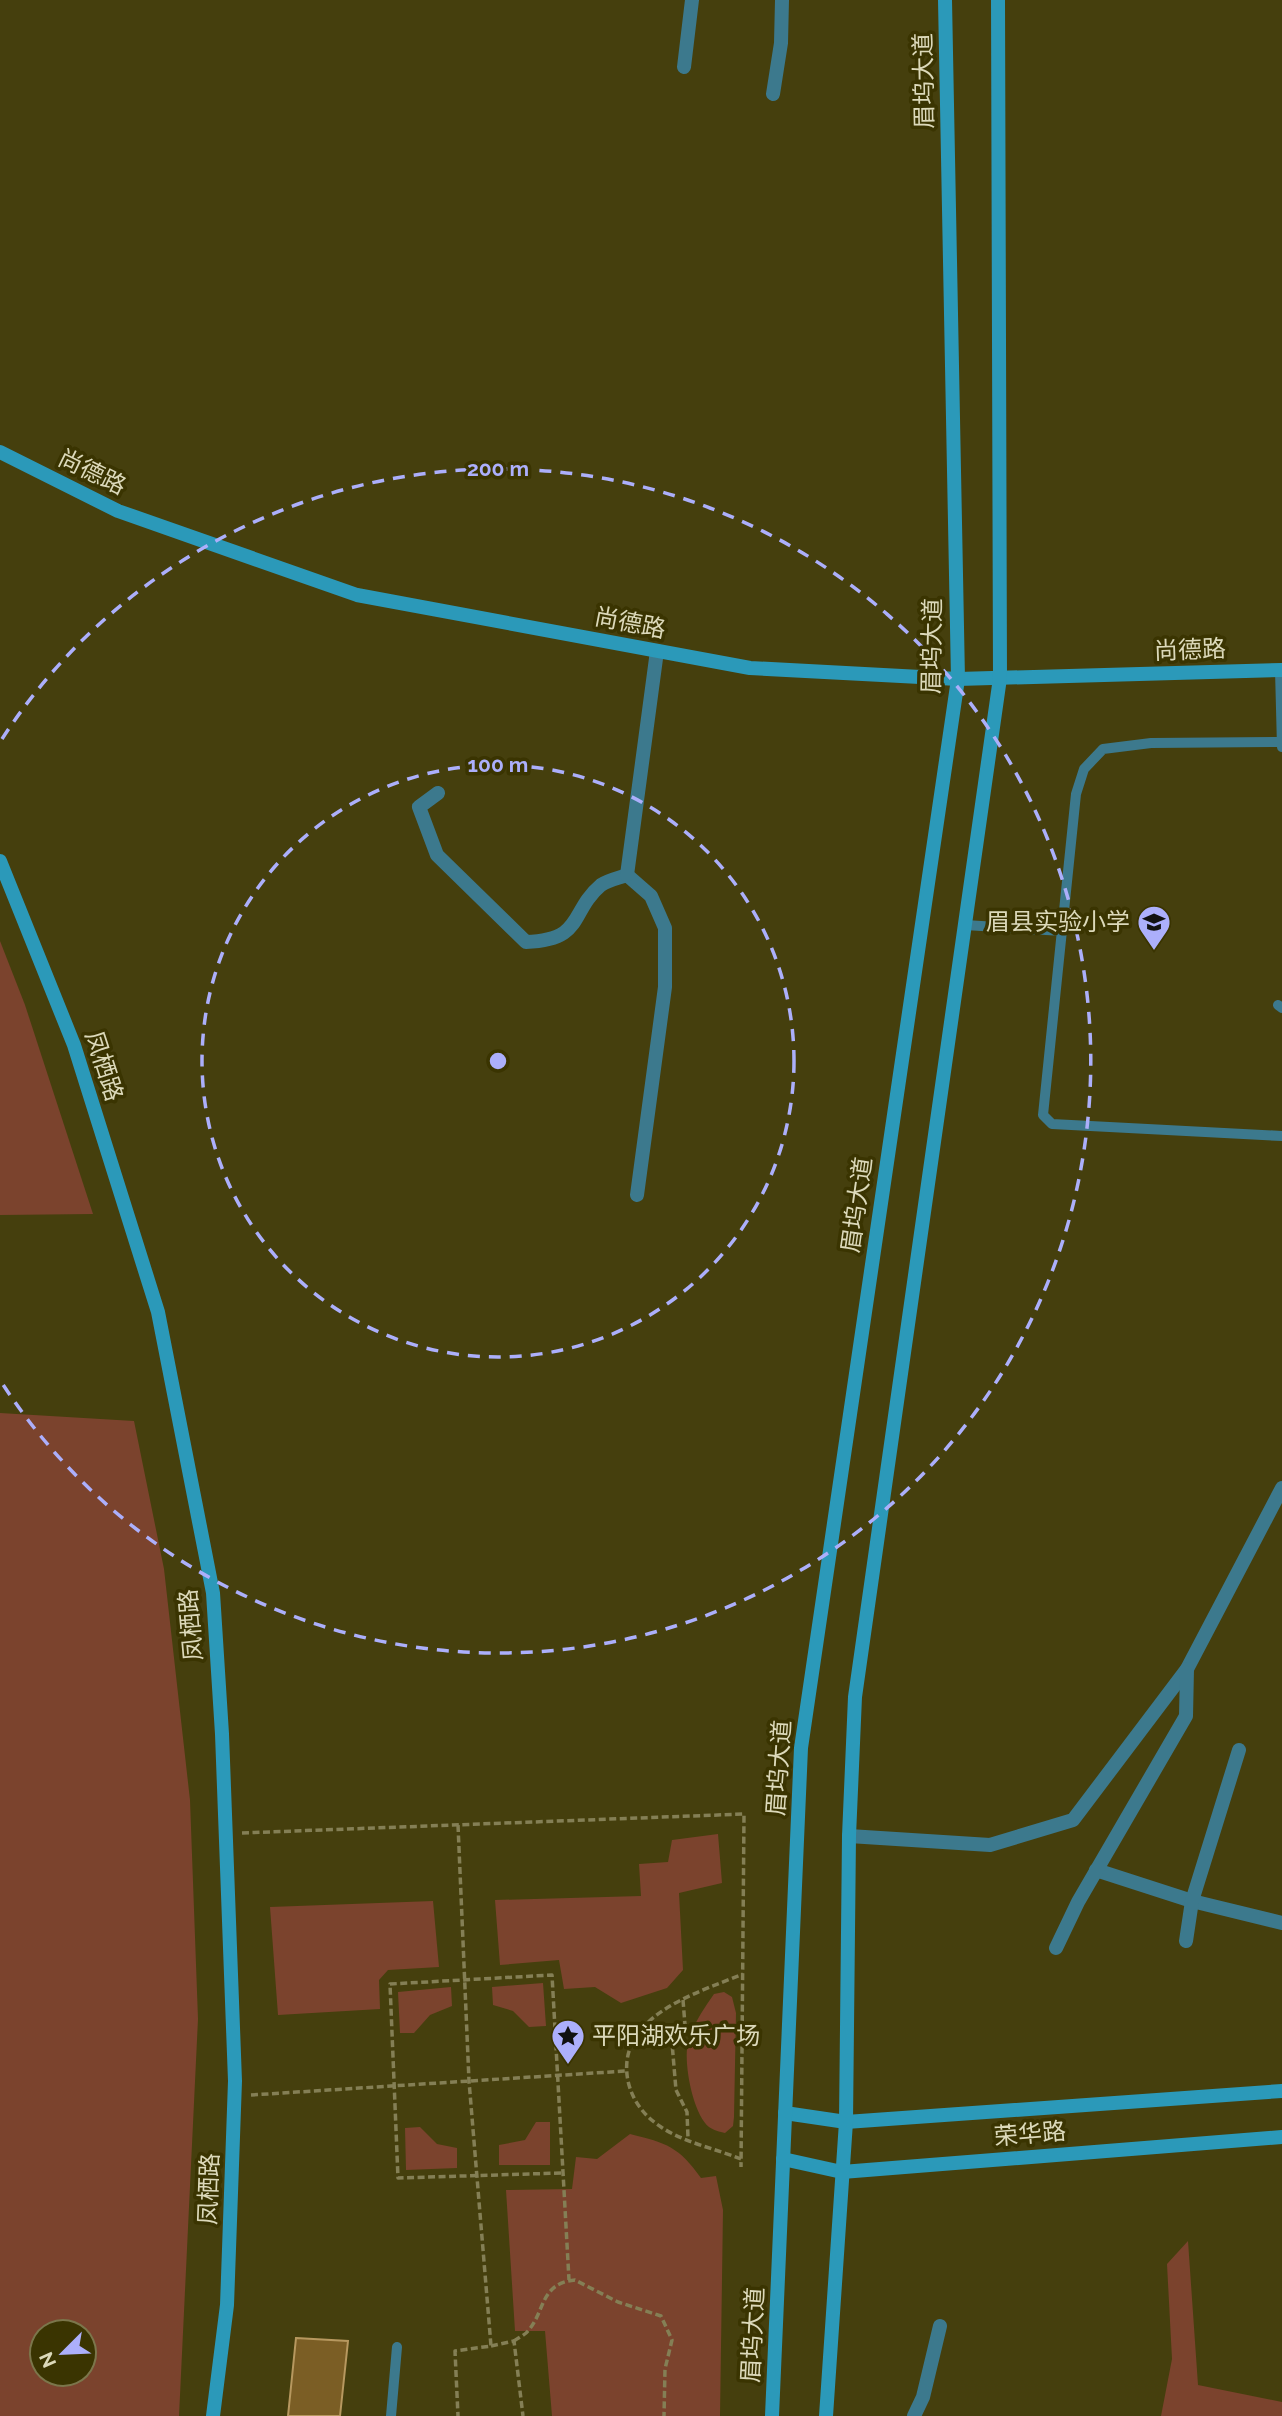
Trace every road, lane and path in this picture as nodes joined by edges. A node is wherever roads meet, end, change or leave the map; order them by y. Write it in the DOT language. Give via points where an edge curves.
graph roads {
  1 [pos="692,0"];
  2 [pos="782,0"];
  3 [pos="945,0"];
  4 [pos="998,0"];
  5 [pos="684,67"];
  6 [pos="773,94"];
  7 [pos="0,452"];
  8 [pos="657,651"];
  9 [pos="1281,670"];
  10 [pos="1000,678"];
  11 [pos="958,679"];
  12 [pos="1281,744"];
  13 [pos="438,793"];
  14 [pos="0,861"];
  15 [pos="627,875"];
  16 [pos="965,925"];
  17 [pos="1063,931"];
  18 [pos="1282,1136"];
  19 [pos="637,1195"];
  20 [pos="1282,1488"];
  21 [pos="1187,1669"];
  22 [pos="1238,1751"];
  23 [pos="458,1825"];
  24 [pos="226,1834"];
  25 [pos="849,1836"];
  26 [pos="1096,1870"];
  27 [pos="1192,1901"];
  28 [pos="1282,1923"];
  29 [pos="1186,1941"];
  30 [pos="1055,1948"];
  31 [pos="743,1974"];
  32 [pos="465,1978"];
  33 [pos="683,1999"];
  34 [pos="626,2071"];
  35 [pos="559,2075"];
  36 [pos="470,2081"];
  37 [pos="394,2086"];
  38 [pos="1282,2091"];
  39 [pos="234,2096"];
  40 [pos="785,2113"];
  41 [pos="846,2122"];
  42 [pos="1282,2137"];
  43 [pos="688,2138"];
  44 [pos="783,2159"];
  45 [pos="741,2160"];
  46 [pos="741,2167"];
  47 [pos="842,2172"];
  48 [pos="561,2173"];
  49 [pos="477,2176"];
  50 [pos="569,2280"];
  51 [pos="940,2326"];
  52 [pos="514,2341"];
  53 [pos="491,2346"];
  54 [pos="397,2347"];
  55 [pos="212,2416"];
  56 [pos="391,2416"];
  57 [pos="458,2416"];
  58 [pos="523,2416"];
  59 [pos="664,2416"];
  60 [pos="772,2416"];
  61 [pos="826,2416"];
  62 [pos="914,2416"];
  1 -- 5 [label="street"];
  2 -- 6 [label="street"];
  3 -- 11 [label="main road, 眉坞大道"];
  4 -- 10 [label="main road"];
  7 -- 8 [label="main road, 尚德路" via="117,511 357,595"];
  8 -- 11 [label="main road, 尚德路" via="750,668"];
  8 -- 15 [label="street"];
  9 -- 10 [label="main road, 尚德路"];
  9 -- 12 [label="lane"];
  10 -- 11 [label="main road, 尚德路"];
  10 -- 16 [label="main road"];
  11 -- 40 [label="main road, 眉坞大道" via="801,1748"];
  12 -- 17 [label="lane" via="1151,743 1103,749 1084,769 1076,794"];
  13 -- 15 [label="street" via="419,807 437,855 526,942 550,941 576,923 602,884"];
  14 -- 24 [label="main road, 凤栖路" via="74,1045 158,1312 213,1593"];
  15 -- 19 [label="street" via="650,896 665,928 665,987"];
  16 -- 17 [label="lane"];
  16 -- 25 [label="main road" via="855,1697"];
  17 -- 18 [label="lane" via="1043,1115 1052,1124"];
  20 -- 21 [label="street"];
  21 -- 25 [label="street" via="1073,1820 990,1845"];
  21 -- 26 [label="street" via="1186,1716"];
  22 -- 27 [label="street"];
  23 -- 24 [label="path"];
  23 -- 31 [label="path" via="744,1814"];
  23 -- 32 [label="path"];
  24 -- 39 [label="main road, 凤栖路"];
  25 -- 41 [label="main road"];
  26 -- 27 [label="street"];
  26 -- 30 [label="street"];
  27 -- 28 [label="street"];
  27 -- 29 [label="street"];
  31 -- 33 [label="path"];
  31 -- 45 [label="path"];
  32 -- 35 [label="path" via="552,1975"];
  32 -- 36 [label="path"];
  32 -- 37 [label="path" via="390,1984"];
  33 -- 34 [label="path" via="654,2015 628,2046"];
  33 -- 43 [label="path" via="685,2025 672,2043 676,2090 687,2112"];
  34 -- 35 [label="path"];
  34 -- 43 [label="path" via="632,2099 661,2127"];
  35 -- 36 [label="path"];
  35 -- 48 [label="path"];
  36 -- 37 [label="path"];
  36 -- 49 [label="path"];
  37 -- 39 [label="path"];
  37 -- 49 [label="path" via="398,2178"];
  38 -- 41 [label="main road, 荣华路"];
  39 -- 55 [label="main road, 凤栖路" via="227,2305"];
  40 -- 41 [label="main road, 荣华路"];
  40 -- 44 [label="main road, 眉坞大道"];
  41 -- 47 [label="main road"];
  42 -- 47 [label="main road, 荣华路"];
  43 -- 45 [label="path"];
  44 -- 47 [label="main road, 荣华路"];
  44 -- 60 [label="main road, 眉坞大道"];
  45 -- 46 [label="path"];
  47 -- 61 [label="main road"];
  48 -- 49 [label="path"];
  48 -- 50 [label="path"];
  49 -- 53 [label="path"];
  50 -- 52 [label="path" via="545,2295 529,2331"];
  50 -- 59 [label="path" via="661,2316 672,2340 665,2369"];
  51 -- 62 [label="street"];
  52 -- 53 [label="path"];
  52 -- 58 [label="path"];
  53 -- 57 [label="path" via="455,2351"];
  54 -- 56 [label="lane"];
}
